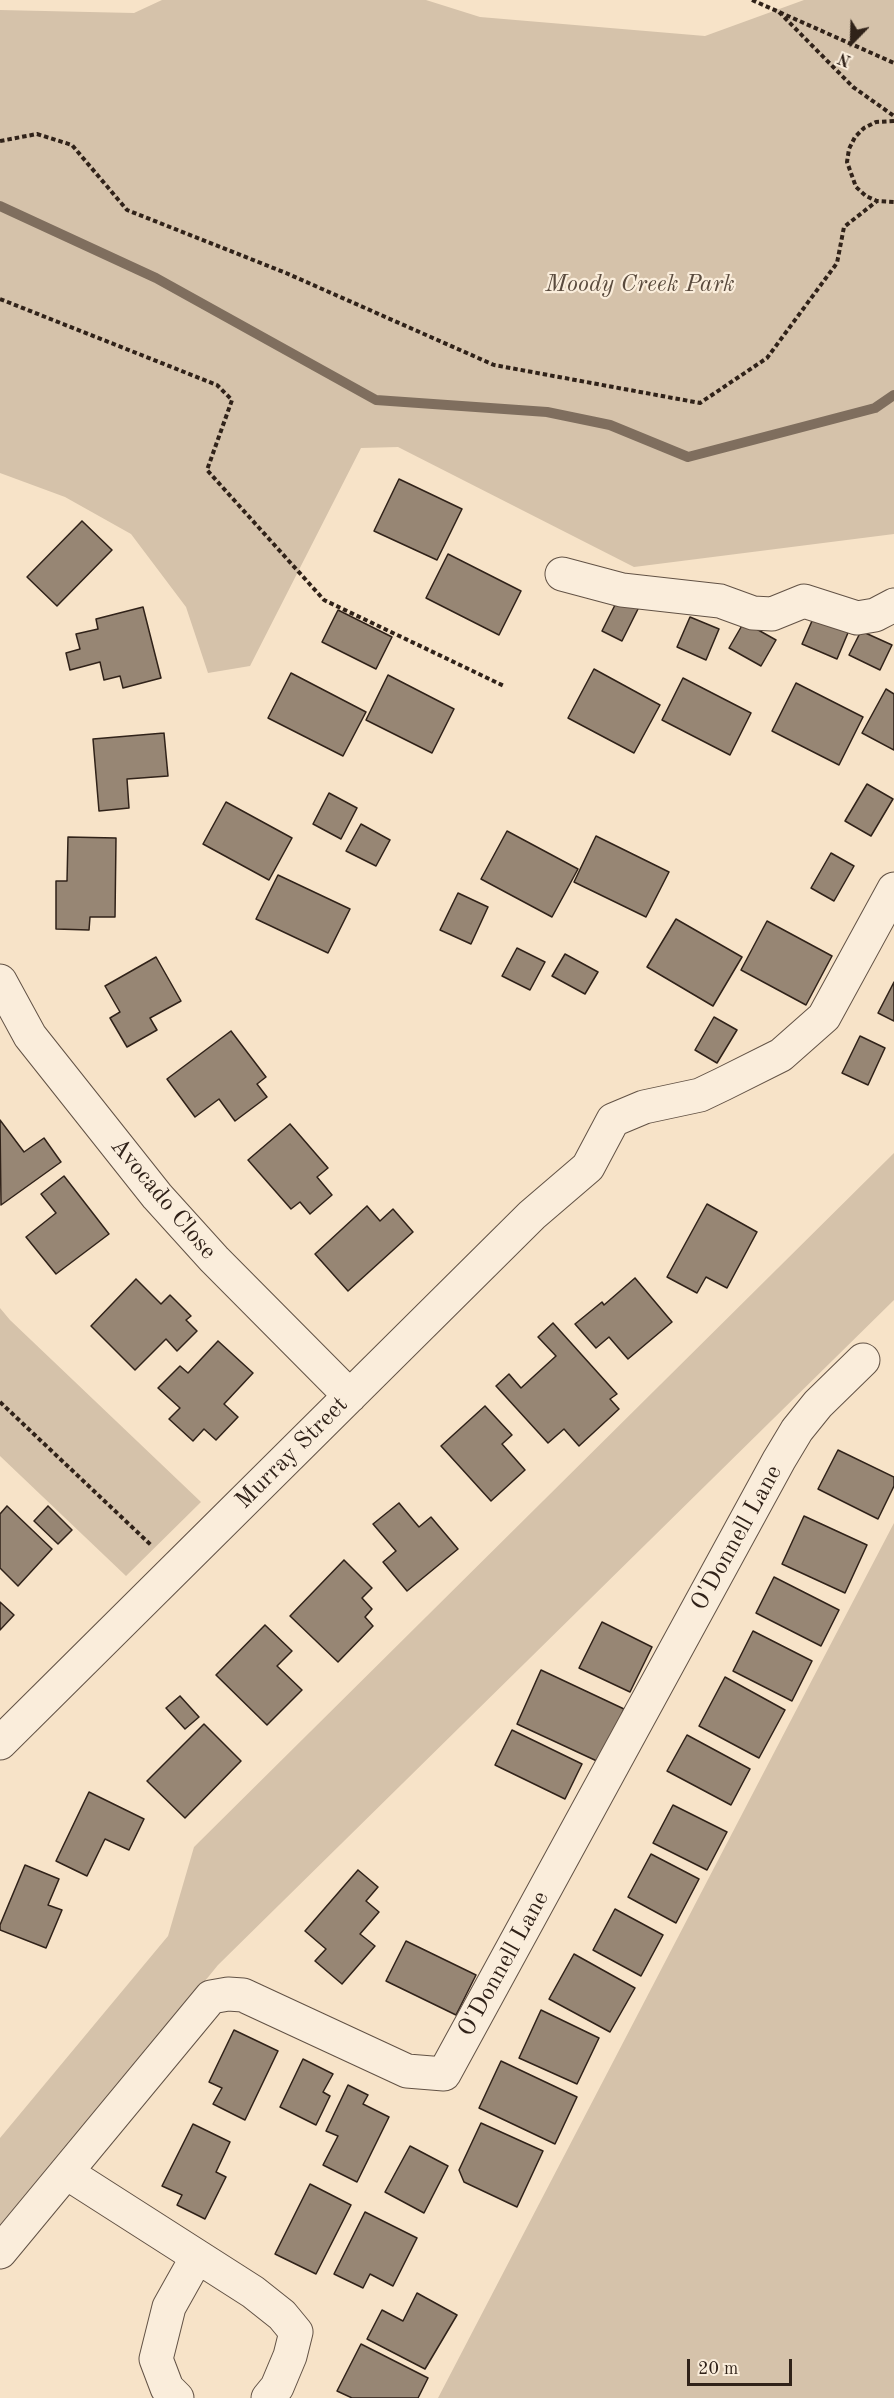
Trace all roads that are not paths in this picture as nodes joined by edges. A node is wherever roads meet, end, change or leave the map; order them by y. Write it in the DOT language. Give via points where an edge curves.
graph roads {
  1 [pos="562,574"];
  2 [pos="894,604"];
  3 [pos="894,889"];
  4 [pos="0,981"];
  5 [pos="863,1360"];
  6 [pos="350,1396"];
  7 [pos="0,1743"];
  8 [pos="66,2173"];
  9 [pos="0,2252"];
  10 [pos="197,2257"];
  11 [pos="177,2398"];
  12 [pos="268,2398"];
  1 -- 2 [label="street" via="622,590 720,601 753,613 772,614 804,601 857,618 875,615"];
  3 -- 6 [label="street, Murray Street" via="824,1017 781,1055 723,1084 700,1095 644,1107 613,1120 588,1167 532,1215"];
  4 -- 6 [label="street, Avocado Close" via="30,1036 157,1196"];
  5 -- 8 [label="street, O'Donnell Lane" via="818,1404 779,1460 444,2074 407,2071 243,1995 211,1997"];
  6 -- 7 [label="street, Murray Street"];
  8 -- 9 [label="street, O'Donnell Lane"];
  8 -- 10 [label="street"];
  10 -- 11 [label="street" via="169,2307 156,2359 166,2388"];
  10 -- 12 [label="street" via="260,2298 296,2332 277,2387"];
}
